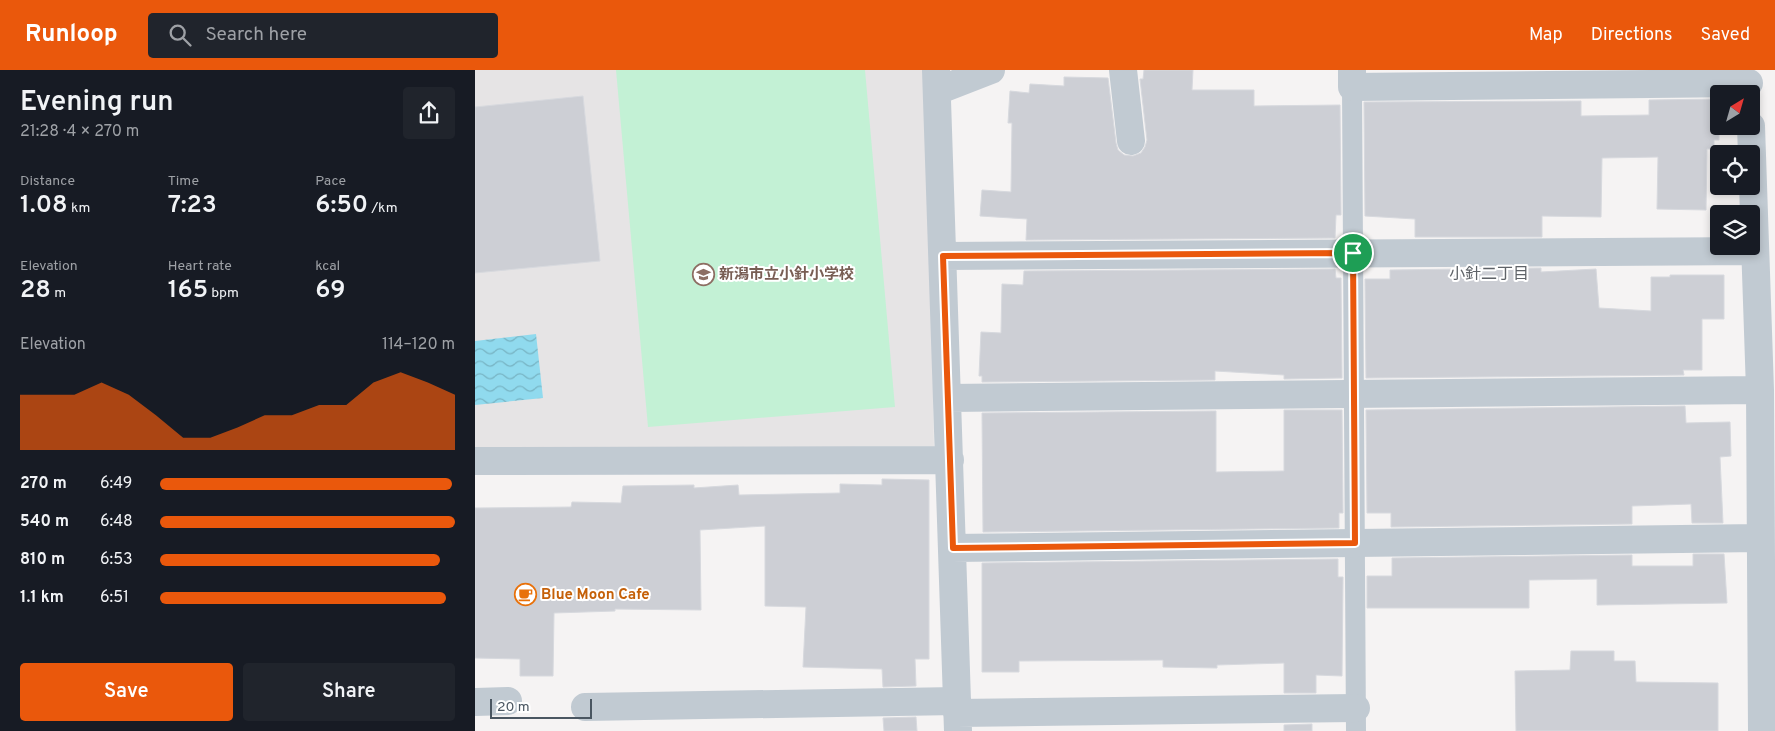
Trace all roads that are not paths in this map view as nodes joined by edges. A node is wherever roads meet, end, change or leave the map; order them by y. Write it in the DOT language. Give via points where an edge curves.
graph roads {
  1 [pos="991,70"];
  2 [pos="1123,70"];
  3 [pos="1352,79"];
  4 [pos="937,80"];
  5 [pos="1749,82"];
  6 [pos="1759,135"];
  7 [pos="1131,141"];
  8 [pos="1756,205"];
  9 [pos="1710,251"];
  10 [pos="1353,253"];
  11 [pos="1756,255"];
  12 [pos="943,256"];
  13 [pos="1766,302"];
  14 [pos="1760,390"];
  15 [pos="1354,394"];
  16 [pos="948,398"];
  17 [pos="950,460"];
  18 [pos="475,461"];
  19 [pos="1767,498"];
  20 [pos="1759,538"];
  21 [pos="1355,543"];
  22 [pos="953,548"];
  23 [pos="1768,692"];
  24 [pos="508,701"];
  25 [pos="475,702"];
  26 [pos="585,707"];
  27 [pos="957,715"];
  28 [pos="1356,720"];
  29 [pos="1763,731"];
  1 -- 4 [label="street"];
  2 -- 7 [label="street"];
  3 -- 5 [label="street"];
  3 -- 10 [label="lane"];
  4 -- 12 [label="street"];
  6 -- 8 [label="street"];
  9 -- 10 [label="street"];
  10 -- 12 [label="street"];
  10 -- 15 [label="lane"];
  11 -- 13 [label="street"];
  12 -- 16 [label="street"];
  13 -- 14 [label="street"];
  14 -- 15 [label="street"];
  14 -- 19 [label="street"];
  15 -- 16 [label="street"];
  15 -- 21 [label="lane"];
  16 -- 17 [label="street"];
  17 -- 18 [label="street"];
  17 -- 22 [label="street"];
  19 -- 20 [label="street"];
  20 -- 21 [label="street"];
  20 -- 23 [label="street"];
  21 -- 22 [label="street"];
  21 -- 28 [label="lane"];
  22 -- 27 [label="street"];
  23 -- 29 [label="street"];
  24 -- 25 [label="street"];
  26 -- 27 [label="street"];
  27 -- 28 [label="street"];
}
